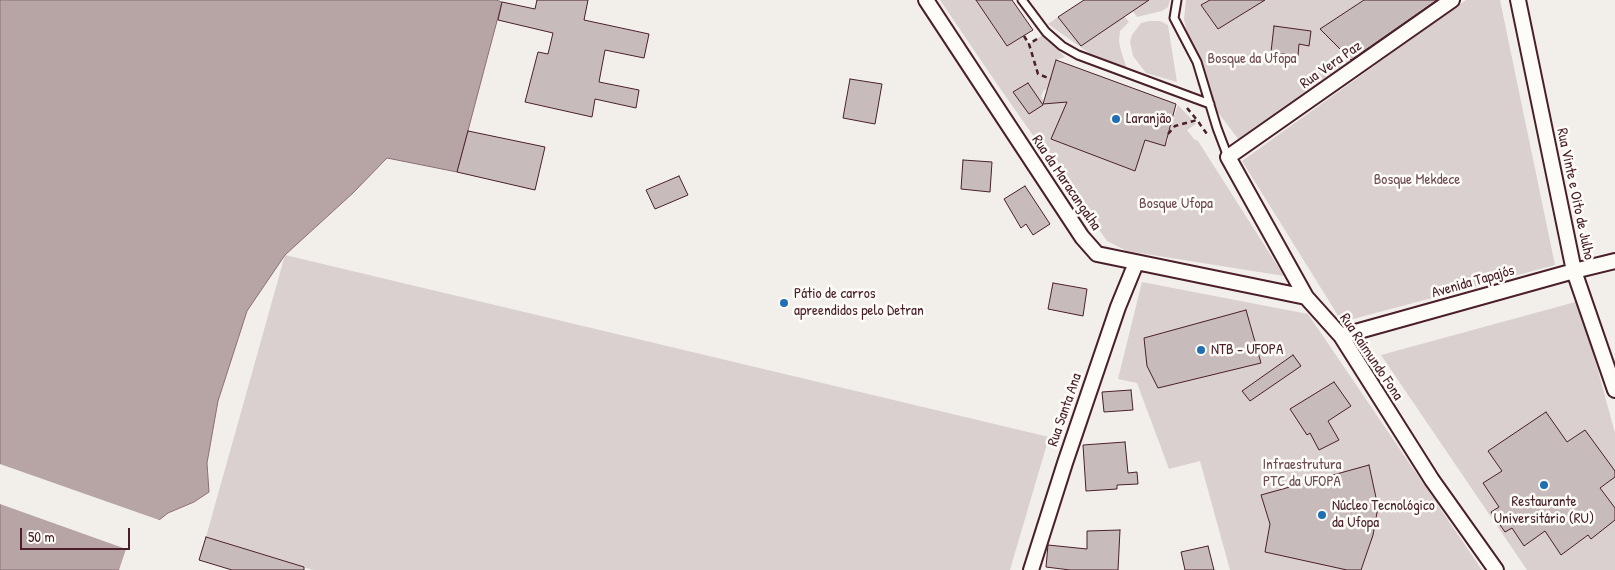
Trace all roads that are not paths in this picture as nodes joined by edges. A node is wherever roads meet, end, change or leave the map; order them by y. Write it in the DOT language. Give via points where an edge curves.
graph roads {
  1 [pos="926,0"];
  2 [pos="1022,0"];
  3 [pos="1177,0"];
  4 [pos="1452,0"];
  5 [pos="1518,0"];
  6 [pos="1210,104"];
  7 [pos="1228,157"];
  8 [pos="1615,261"];
  9 [pos="1136,263"];
  10 [pos="1574,271"];
  11 [pos="1306,298"];
  12 [pos="1341,336"];
  13 [pos="1615,390"];
  14 [pos="1030,570"];
  15 [pos="1496,570"];
  1 -- 9 [label="street, Rua da Maracangalha" via="1088,245 1097,254"];
  2 -- 6 [label="lane" via="1046,32 1078,55"];
  3 -- 6 [label="lane" via="1174,18 1197,62"];
  4 -- 7 [label="street, Rua Vera Paz"];
  5 -- 10 [label="street, Rua Vinte e Oito de Julho"];
  6 -- 7 [label="lane"];
  7 -- 11 [label="street, Rua Raimundo Fona"];
  8 -- 10 [label="street, Avenida Tapajós"];
  9 -- 11 [label="street, Rua da Maracangalha"];
  9 -- 14 [label="street, Rua Santa Ana" via="1118,307"];
  10 -- 12 [label="street, Avenida Tapajós"];
  10 -- 13 [label="street, Rua Vinte e Oito de Julho"];
  11 -- 12 [label="street, Rua Raimundo Fona"];
  12 -- 15 [label="street, Rua Raimundo Fona" via="1432,480"];
}
